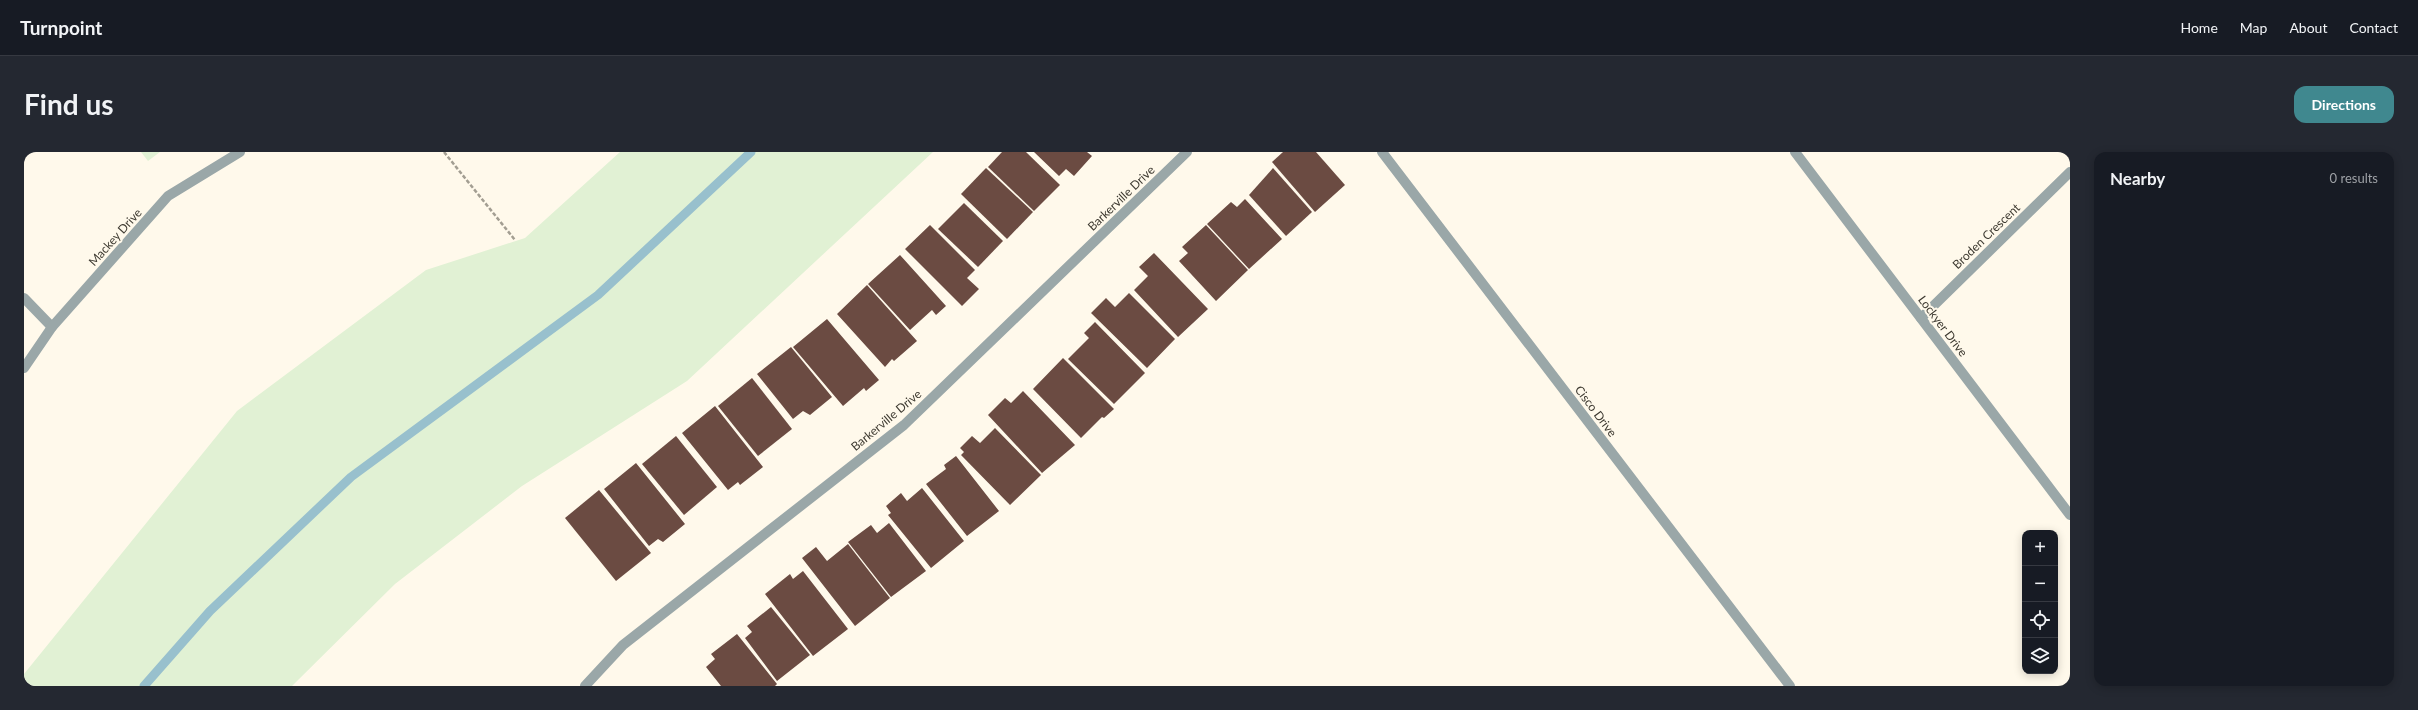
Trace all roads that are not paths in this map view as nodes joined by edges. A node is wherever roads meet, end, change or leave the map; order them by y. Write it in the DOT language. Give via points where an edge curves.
graph roads {
  1 [pos="240,152"];
  2 [pos="1187,152"];
  3 [pos="1382,152"];
  4 [pos="1795,152"];
  5 [pos="2070,172"];
  6 [pos="24,298"];
  7 [pos="1921,318"];
  8 [pos="52,327"];
  9 [pos="24,368"];
  10 [pos="2070,515"];
  11 [pos="585,686"];
  12 [pos="1790,686"];
  1 -- 8 [label="street, Mackey Drive" via="168,196"];
  2 -- 11 [label="street, Barkerville Drive" via="904,425 623,645"];
  3 -- 12 [label="street, Cisco Drive"];
  4 -- 7 [label="street, Lockyer Drive"];
  5 -- 7 [label="street, Broden Crescent"];
  6 -- 8 [label="street"];
  7 -- 10 [label="street, Lockyer Drive"];
  8 -- 9 [label="street, Mackey Drive"];
}
